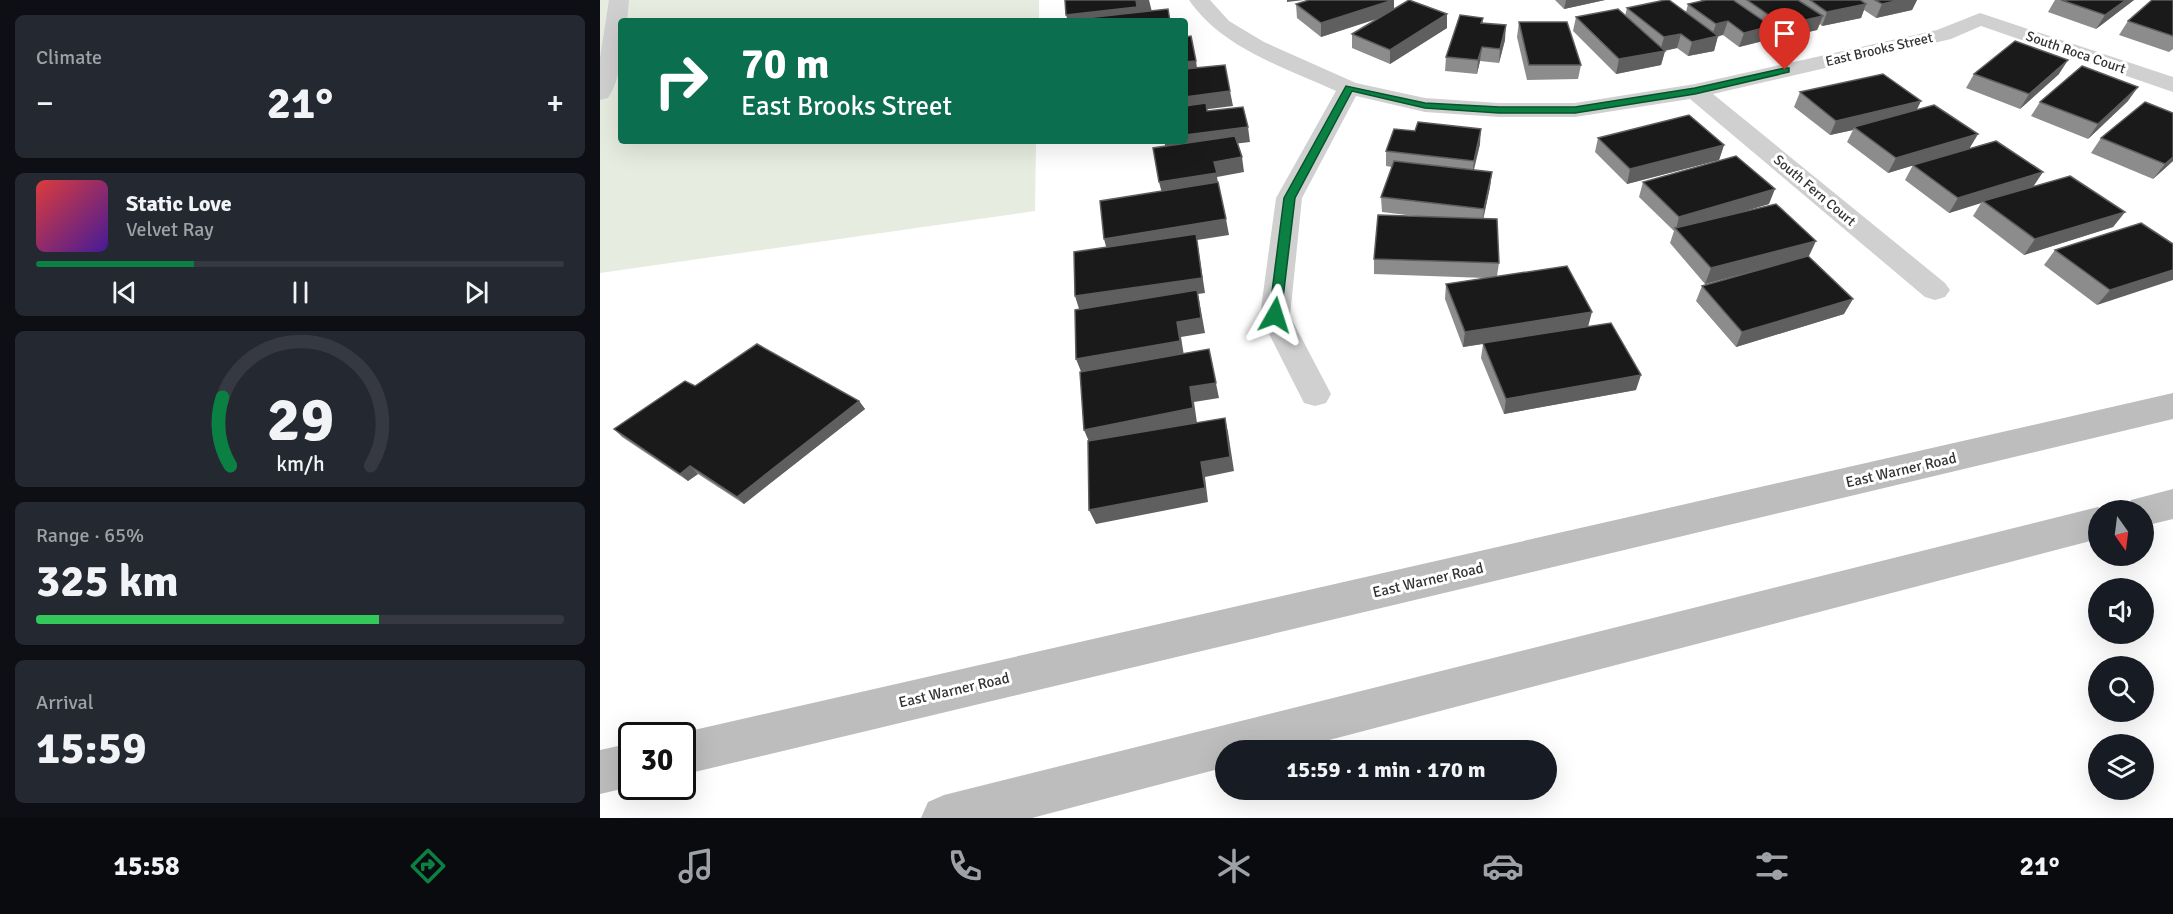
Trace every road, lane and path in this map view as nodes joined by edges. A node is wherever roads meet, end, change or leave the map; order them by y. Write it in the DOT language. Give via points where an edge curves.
graph roads {
  1 [pos="619,0"];
  2 [pos="1199,0"];
  3 [pos="1983,9"];
  4 [pos="2173,85"];
  5 [pos="1350,88"];
  6 [pos="1695,91"];
  7 [pos="600,93"];
  8 [pos="1935,290"];
  9 [pos="1315,394"];
  10 [pos="2173,406"];
  11 [pos="2173,504"];
  12 [pos="2154,509"];
  13 [pos="2088,526"];
  14 [pos="696,750"];
  15 [pos="618,768"];
  16 [pos="600,772"];
  17 [pos="944,818"];
  1 -- 7 [label="street" via="612,54"];
  2 -- 5 [label="street, East Brooks Street" via="1222,25 1256,47"];
  3 -- 4 [label="street, South Roca Court"];
  3 -- 6 [label="street, East Brooks Street" via="1944,35"];
  5 -- 6 [label="street, East Brooks Street" via="1425,105 1499,110 1575,110"];
  5 -- 9 [label="street" via="1289,198 1282,250 1275,315"];
  6 -- 8 [label="street, South Fern Court"];
  10 -- 14 [label="main road, East Warner Road"];
  11 -- 12 [label="main road"];
  13 -- 17 [label="main road"];
  15 -- 16 [label="main road"];
}
